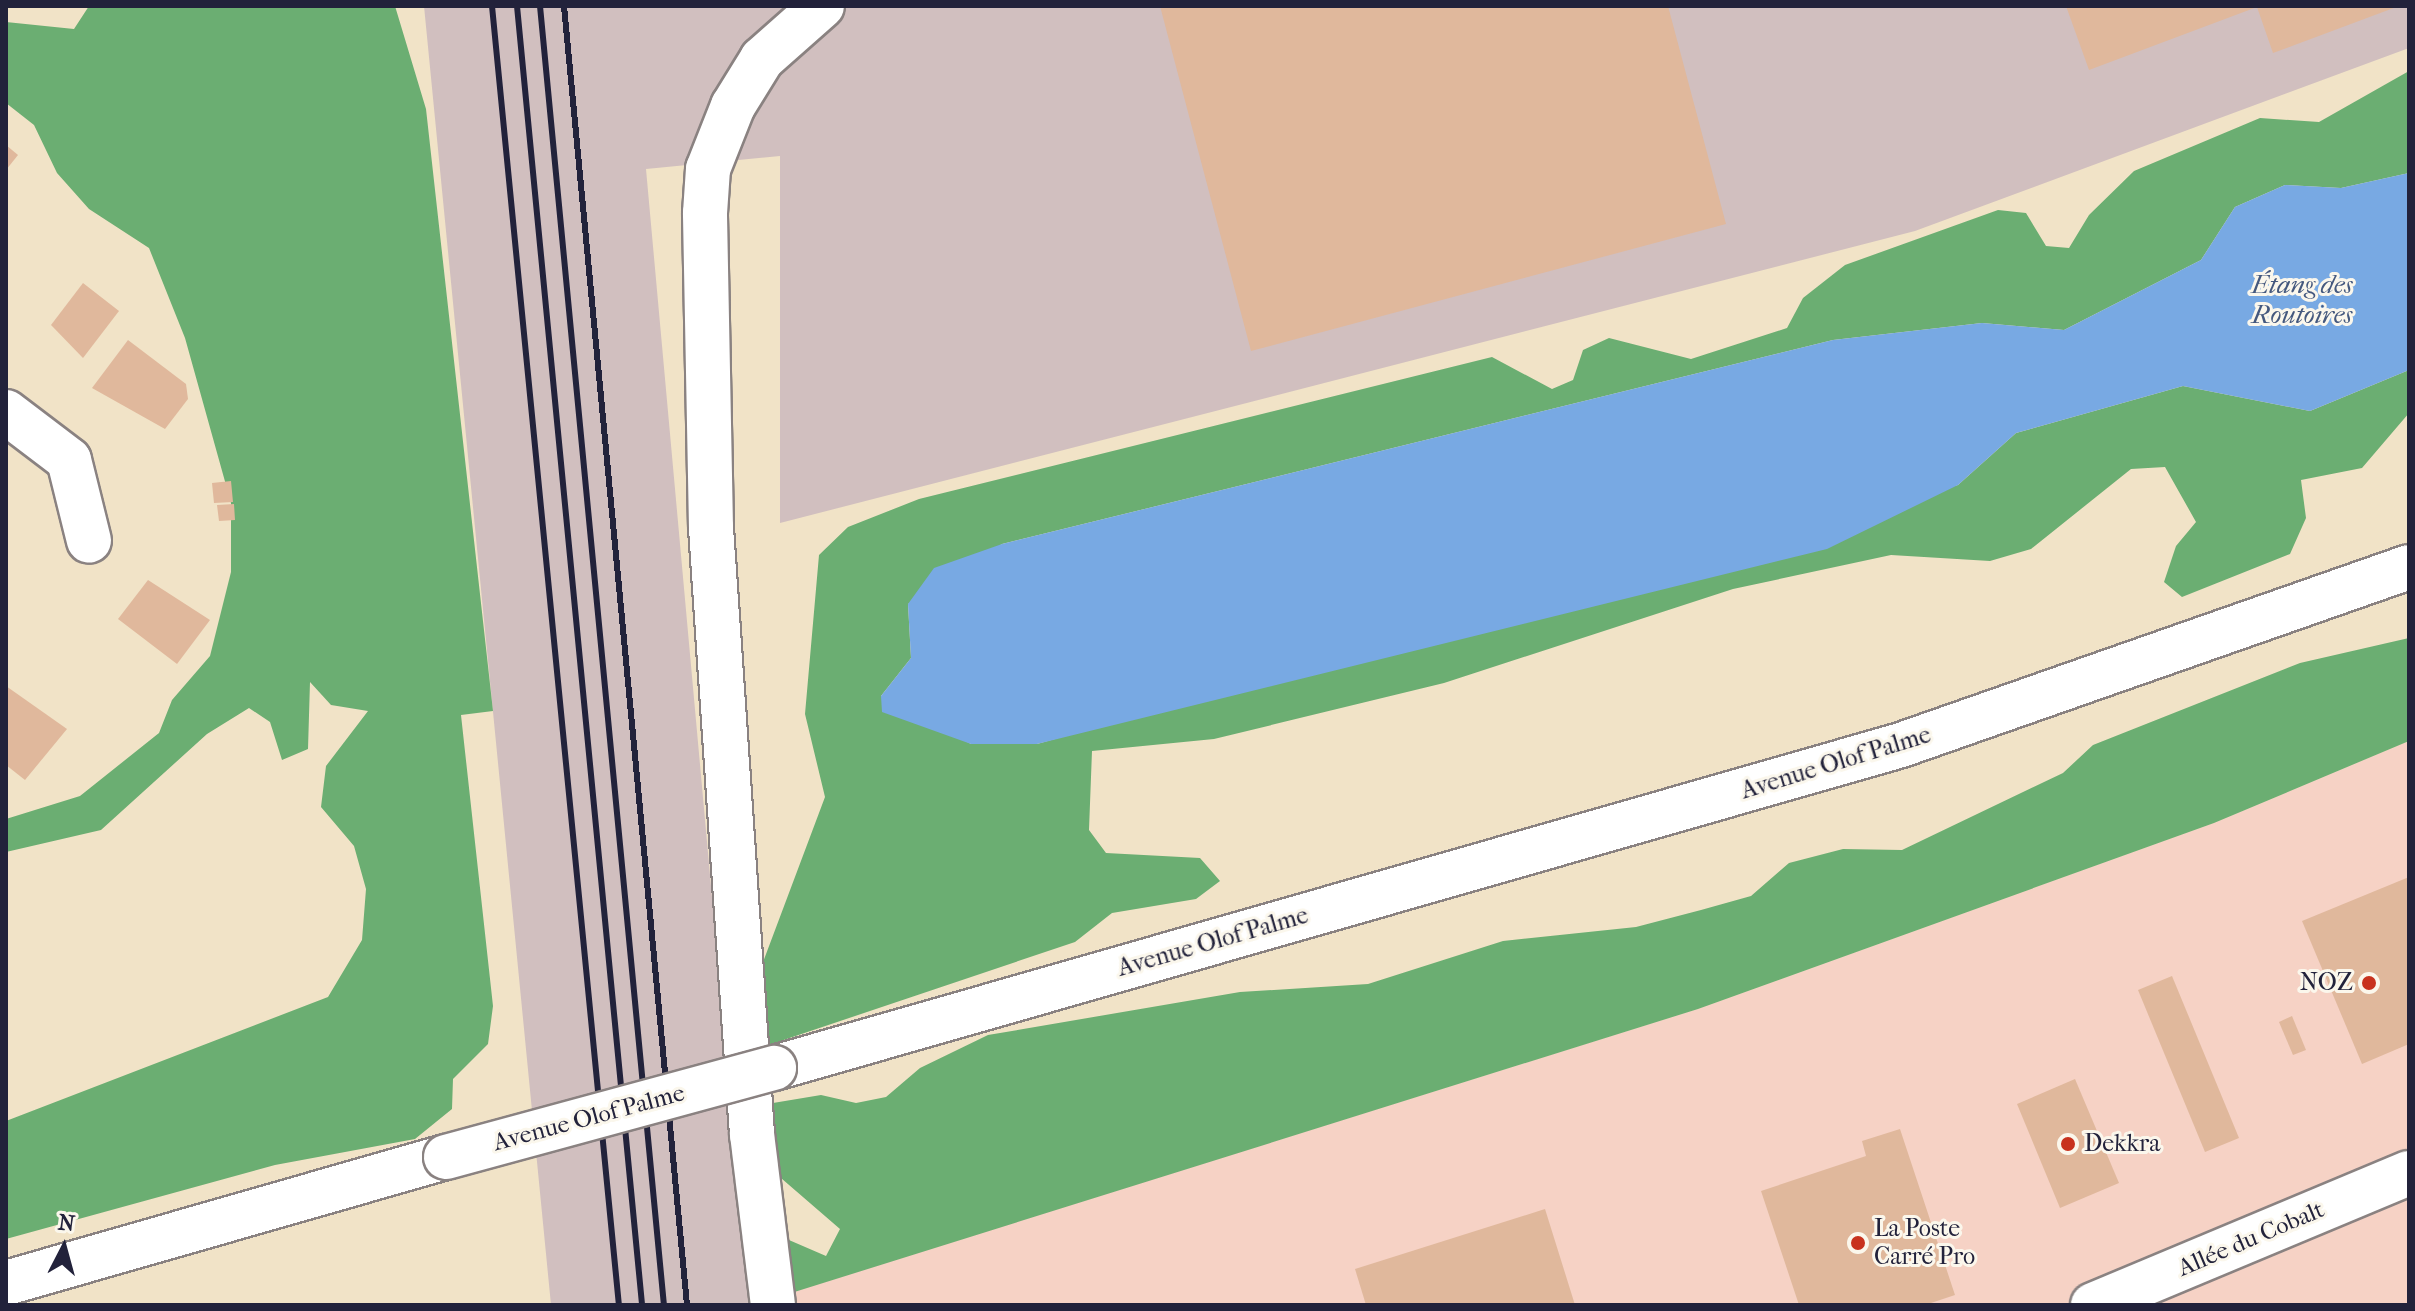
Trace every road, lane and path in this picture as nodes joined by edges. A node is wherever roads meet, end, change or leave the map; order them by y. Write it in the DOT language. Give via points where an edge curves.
graph roads {
  1 [pos="822,6"];
  2 [pos="6,412"];
  3 [pos="89,541"];
  4 [pos="2409,567"];
  5 [pos="2409,1173"];
  6 [pos="6,1283"];
  7 [pos="773,1305"];
  8 [pos="2093,1305"];
  1 -- 7 [label="main road" via="762,59 733,106 708,169 705,213 711,528 752,1134"];
  2 -- 3 [label="main road" via="69,460"];
  4 -- 6 [label="main road, Avenue Olof Palme, bridge" via="1901,745"];
  5 -- 8 [label="main road, Allée du Cobalt"];
}
